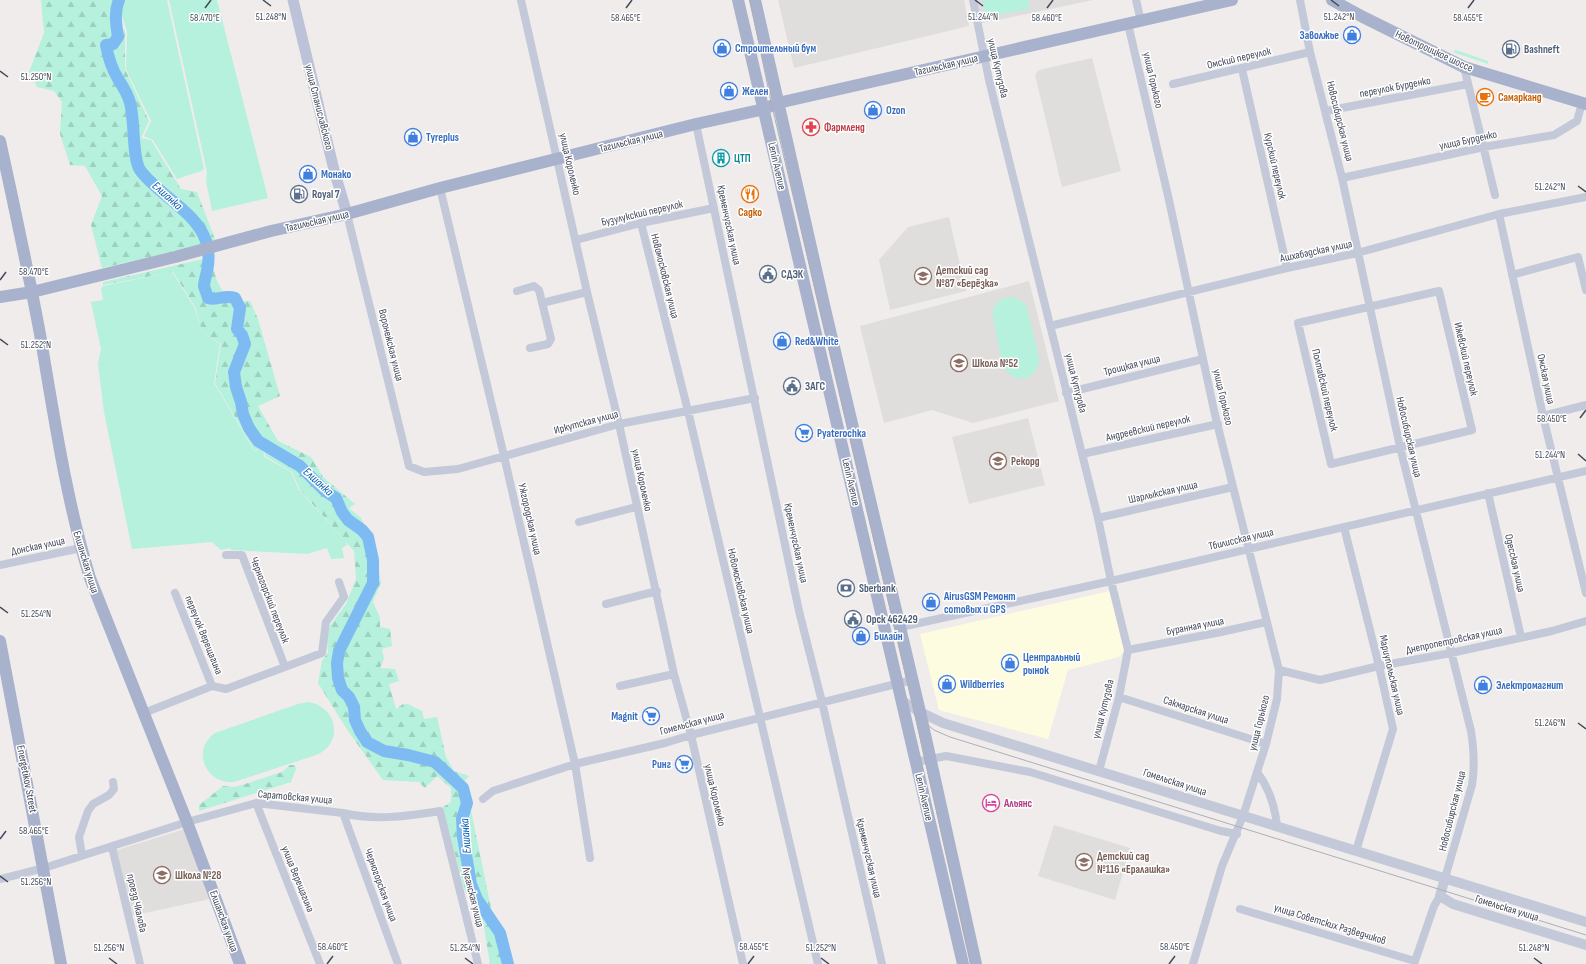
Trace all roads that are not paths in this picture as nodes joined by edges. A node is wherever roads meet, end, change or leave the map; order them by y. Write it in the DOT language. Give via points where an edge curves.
graph roads {
  1 [pos="293,0"];
  2 [pos="521,0"];
  3 [pos="738,0"];
  4 [pos="755,0"];
  5 [pos="973,0"];
  6 [pos="1136,0"];
  7 [pos="1232,0"];
  8 [pos="1300,0"];
  9 [pos="1332,0"];
  10 [pos="1141,21"];
  11 [pos="1128,24"];
  12 [pos="1310,52"];
  13 [pos="983,57"];
  14 [pos="1464,67"];
  15 [pos="1242,69"];
  16 [pos="1173,84"];
  17 [pos="1468,84"];
  18 [pos="778,103"];
  19 [pos="1584,104"];
  20 [pos="764,109"];
  21 [pos="1326,111"];
  22 [pos="696,124"];
  23 [pos="0,141"];
  24 [pos="1484,148"];
  25 [pos="558,159"];
  26 [pos="1342,178"];
  27 [pos="440,188"];
  28 [pos="1495,195"];
  29 [pos="1586,197"];
  30 [pos="802,206"];
  31 [pos="714,208"];
  32 [pos="787,209"];
  33 [pos="347,214"];
  34 [pos="1499,214"];
  35 [pos="641,223"];
  36 [pos="576,240"];
  37 [pos="1357,253"];
  38 [pos="1287,268"];
  39 [pos="1512,275"];
  40 [pos="517,290"];
  41 [pos="1586,290"];
  42 [pos="32,292"];
  43 [pos="587,292"];
  44 [pos="1190,292"];
  45 [pos="0,297"];
  46 [pos="542,303"];
  47 [pos="1370,307"];
  48 [pos="825,309"];
  49 [pos="811,312"];
  50 [pos="1050,326"];
  51 [pos="833,344"];
  52 [pos="819,347"];
  53 [pos="530,348"];
  54 [pos="1204,358"];
  55 [pos="1066,392"];
  56 [pos="755,398"];
  57 [pos="1586,405"];
  58 [pos="688,412"];
  59 [pos="1543,416"];
  60 [pos="619,424"];
  61 [pos="1218,424"];
  62 [pos="854,430"];
  63 [pos="839,433"];
  64 [pos="1400,447"];
  65 [pos="1082,454"];
  66 [pos="504,456"];
  67 [pos="1586,471"];
  68 [pos="424,472"];
  69 [pos="1558,478"];
  70 [pos="1233,487"];
  71 [pos="1488,493"];
  72 [pos="636,507"];
  73 [pos="1415,510"];
  74 [pos="1098,518"];
  75 [pos="580,522"];
  76 [pos="1344,527"];
  77 [pos="81,548"];
  78 [pos="1248,548"];
  79 [pos="226,555"];
  80 [pos="885,560"];
  81 [pos="869,563"];
  82 [pos="0,565"];
  83 [pos="1111,581"];
  84 [pos="339,582"];
  85 [pos="657,591"];
  86 [pos="175,593"];
  87 [pos="1586,594"];
  88 [pos="606,604"];
  89 [pos="1586,621"];
  90 [pos="1266,622"];
  91 [pos="901,627"];
  92 [pos="1521,637"];
  93 [pos="0,641"];
  94 [pos="1128,650"];
  95 [pos="1451,653"];
  96 [pos="1379,666"];
  97 [pos="284,667"];
  98 [pos="1279,670"];
  99 [pos="674,674"];
  100 [pos="912,680"];
  101 [pos="898,684"];
  102 [pos="212,686"];
  103 [pos="620,686"];
  104 [pos="1119,697"];
  105 [pos="901,700"];
  106 [pos="822,702"];
  107 [pos="920,712"];
  108 [pos="144,713"];
  109 [pos="760,718"];
  110 [pos="690,735"];
  111 [pos="1266,744"];
  112 [pos="930,760"];
  113 [pos="916,762"];
  114 [pos="575,764"];
  115 [pos="1099,771"];
  116 [pos="1257,772"];
  117 [pos="113,782"];
  118 [pos="483,799"];
  119 [pos="256,803"];
  120 [pos="440,811"];
  121 [pos="343,813"];
  122 [pos="1243,816"];
  123 [pos="187,822"];
  124 [pos="1277,826"];
  125 [pos="1237,834"];
  126 [pos="112,847"];
  127 [pos="1356,851"];
  128 [pos="82,855"];
  129 [pos="590,858"];
  130 [pos="44,868"];
  131 [pos="1445,878"];
  132 [pos="0,879"];
  133 [pos="1440,896"];
  134 [pos="1240,909"];
  135 [pos="1586,922"];
  136 [pos="1586,945"];
  137 [pos="1414,963"];
  138 [pos="61,964"];
  139 [pos="140,964"];
  140 [pos="240,964"];
  141 [pos="320,964"];
  142 [pos="398,964"];
  143 [pos="478,964"];
  144 [pos="743,964"];
  145 [pos="818,964"];
  146 [pos="882,964"];
  147 [pos="963,964"];
  148 [pos="976,964"];
  149 [pos="1193,964"];
  1 -- 33 [label="main road, улица Станиславского"];
  2 -- 25 [label="street, улица Короленко"];
  3 -- 20 [label="main road, Lenin Avenue"];
  4 -- 18 [label="main road, Lenin Avenue"];
  5 -- 13 [label="street, улица Кутузова"];
  6 -- 10 [label="street"];
  7 -- 10 [label="main road, Тагильская улица"];
  8 -- 12 [label="street, Новосибирская улица"];
  9 -- 14 [label="main road, Новотроицкое шоссе"];
  10 -- 11 [label="main road, Тагильская улица"];
  11 -- 13 [label="main road, Тагильская улица"];
  11 -- 44 [label="street, улица Горького"];
  12 -- 15 [label="street, Омский переулок"];
  12 -- 21 [label="street, Новосибирская улица"];
  13 -- 18 [label="main road, Тагильская улица"];
  13 -- 50 [label="street, улица Кутузова"];
  14 -- 17 [label="street"];
  14 -- 19 [label="main road, Новотроицкое шоссе"];
  15 -- 16 [label="street, Омский переулок"];
  15 -- 38 [label="street, Курский переулок"];
  17 -- 21 [label="street, переулок Бурденко"];
  17 -- 24 [label="street"];
  18 -- 20 [label="main road, Тагильская улица"];
  18 -- 30 [label="main road, Lenin Avenue"];
  19 -- 24 [label="street, улица Бурденко" via="1577,121 1554,134"];
  20 -- 22 [label="main road, Тагильская улица"];
  20 -- 32 [label="main road, Lenin Avenue"];
  21 -- 26 [label="street, Новосибирская улица"];
  22 -- 25 [label="main road, Тагильская улица"];
  22 -- 31 [label="street, Кременчугская улица"];
  23 -- 42 [label="main road, Елшанская улица"];
  24 -- 26 [label="street, улица Бурденко"];
  24 -- 28 [label="street"];
  25 -- 27 [label="main road, Тагильская улица"];
  25 -- 36 [label="street, улица Короленко"];
  26 -- 37 [label="street, Новосибирская улица"];
  27 -- 33 [label="main road, Тагильская улица"];
  27 -- 66 [label="street, Ужгородская улица"];
  29 -- 34 [label="street, Ашхабадская улица"];
  30 -- 32 [label="street"];
  30 -- 48 [label="main road, Lenin Avenue"];
  31 -- 35 [label="street, Бузулукский переулок"];
  31 -- 56 [label="street, Кременчугская улица"];
  32 -- 49 [label="main road, Lenin Avenue"];
  33 -- 42 [label="main road, Тагильская улица"];
  33 -- 68 [label="street, Воронежская улица" via="409,466"];
  34 -- 37 [label="street, Ашхабадская улица"];
  34 -- 39 [label="street, Омская улица"];
  35 -- 36 [label="street, Бузулукский переулок"];
  35 -- 58 [label="street, Новомосковская улица"];
  36 -- 43 [label="street, улица Короленко"];
  37 -- 38 [label="street, Ашхабадская улица"];
  37 -- 47 [label="street, Новосибирская улица"];
  38 -- 44 [label="street, Ашхабадская улица"];
  39 -- 41 [label="street" via="1578,257"];
  39 -- 59 [label="street, Омская улица"];
  40 -- 46 [label="street" via="534,286 539,290"];
  42 -- 45 [label="main road, Тагильская улица"];
  42 -- 77 [label="main road, Елшанская улица" via="69,500"];
  43 -- 46 [label="street"];
  43 -- 60 [label="street, улица Короленко"];
  44 -- 50 [label="street, Ашхабадская улица"];
  44 -- 54 [label="street, улица Горького"];
  46 -- 53 [label="street" via="551,339 548,344"];
  47 -- 64 [label="street, Новосибирская улица"];
  47 -- 64 [label="street, Ижевский переулок" via="1439,291 1472,430"];
  47 -- 64 [label="street, Полтавский переулок" via="1298,323 1331,464"];
  48 -- 49 [label="street"];
  48 -- 51 [label="main road, Lenin Avenue"];
  49 -- 52 [label="main road, Lenin Avenue"];
  50 -- 55 [label="street, улица Кутузова"];
  51 -- 52 [label="street"];
  51 -- 62 [label="main road, Lenin Avenue"];
  52 -- 63 [label="main road, Lenin Avenue"];
  54 -- 55 [label="street, Троицкая улица"];
  54 -- 61 [label="street, улица Горького"];
  55 -- 65 [label="street, улица Кутузова"];
  56 -- 58 [label="street, Иркутская улица"];
  56 -- 106 [label="street, Кременчугская улица" via="799,611"];
  57 -- 59 [label="street"];
  58 -- 60 [label="street, Иркутская улица"];
  58 -- 109 [label="street, Новомосковская улица"];
  59 -- 69 [label="street, Омская улица"];
  60 -- 66 [label="street, Иркутская улица"];
  60 -- 72 [label="street, улица Короленко"];
  61 -- 65 [label="street, Андреевский переулок"];
  61 -- 70 [label="street, улица Горького"];
  62 -- 63 [label="street"];
  62 -- 80 [label="main road, Lenin Avenue"];
  63 -- 81 [label="main road, Lenin Avenue"];
  64 -- 73 [label="street, Новосибирская улица"];
  65 -- 74 [label="street, улица Кутузова"];
  66 -- 68 [label="street, Иркутская улица" via="458,469"];
  66 -- 114 [label="street, Ужгородская улица"];
  67 -- 69 [label="street, Тбилисская улица"];
  69 -- 71 [label="street, Тбилисская улица"];
  69 -- 87 [label="street, Омская улица"];
  70 -- 74 [label="street, Шарлыкская улица"];
  70 -- 78 [label="street, улица Горького"];
  71 -- 73 [label="street, Тбилисская улица"];
  71 -- 92 [label="street, Одесская улица"];
  72 -- 75 [label="street"];
  72 -- 85 [label="street, улица Короленко"];
  73 -- 76 [label="street, Тбилисская улица"];
  73 -- 95 [label="street, Новосибирская улица"];
  74 -- 83 [label="street, улица Кутузова"];
  76 -- 78 [label="street, Тбилисская улица"];
  76 -- 96 [label="street, Мариупольская улица"];
  77 -- 82 [label="street, Донская улица"];
  77 -- 108 [label="main road, Елшанская улица" via="92,585"];
  78 -- 83 [label="street, Тбилисская улица"];
  78 -- 90 [label="street, улица Горького"];
  79 -- 97 [label="street, Черногорский переулок" via="242,555"];
  80 -- 81 [label="street"];
  80 -- 91 [label="main road, Lenin Avenue"];
  81 -- 101 [label="main road, Lenin Avenue"];
  83 -- 91 [label="street, Тбилисская улица"];
  83 -- 94 [label="street, улица Кутузова"];
  84 -- 97 [label="street" via="344,597 326,622 322,653"];
  85 -- 88 [label="street"];
  85 -- 99 [label="street, улица Короленко"];
  86 -- 102 [label="street, переулок Верещагина"];
  89 -- 92 [label="street, Днепропетровская улица"];
  90 -- 94 [label="street, Буранная улица"];
  90 -- 98 [label="street, улица Горького"];
  91 -- 100 [label="main road, Lenin Avenue"];
  92 -- 95 [label="street, Днепропетровская улица"];
  93 -- 130 [label="main road, Energetikov Street"];
  94 -- 104 [label="street, улица Кутузова"];
  95 -- 96 [label="street, Днепропетровская улица"];
  95 -- 131 [label="street, Новосибирская улица" via="1470,731 1474,770"];
  96 -- 98 [label="street, Днепропетровская улица" via="1320,680"];
  96 -- 127 [label="street, Мариупольская улица" via="1393,729"];
  97 -- 102 [label="street" via="226,689"];
  98 -- 111 [label="street, улица Горького" via="1277,700"];
  99 -- 103 [label="street"];
  99 -- 110 [label="street, улица Короленко"];
  100 -- 101 [label="street, Гомельская улица"];
  100 -- 107 [label="main road, Lenin Avenue"];
  101 -- 105 [label="main road, Lenin Avenue"];
  101 -- 106 [label="street, Гомельская улица"];
  102 -- 108 [label="street"];
  104 -- 111 [label="street, Сакмарская улица"];
  104 -- 115 [label="street, улица Кутузова"];
  105 -- 107 [label="street, Гомельская улица"];
  105 -- 113 [label="main road, Lenin Avenue"];
  106 -- 109 [label="street, Гомельская улица"];
  106 -- 146 [label="street, Кременчугская улица"];
  107 -- 112 [label="main road, Lenin Avenue"];
  107 -- 115 [label="street, Гомельская улица" via="943,722"];
  108 -- 123 [label="main road, Елшанская улица"];
  109 -- 110 [label="street, Гомельская улица"];
  109 -- 145 [label="street, Новомосковская улица"];
  110 -- 114 [label="street, Гомельская улица"];
  110 -- 144 [label="street, улица Короленко"];
  111 -- 116 [label="street, улица Горького"];
  112 -- 113 [label="street"];
  112 -- 125 [label="street" via="946,756 1030,772"];
  112 -- 148 [label="main road, Lenin Avenue"];
  113 -- 147 [label="main road, Lenin Avenue"];
  114 -- 118 [label="street, Гомельская улица" via="493,791"];
  114 -- 129 [label="street, Ужгородская улица"];
  115 -- 122 [label="street, Гомельская улица"];
  116 -- 122 [label="street, улица Горького"];
  116 -- 124 [label="street" via="1272,799"];
  117 -- 128 [label="street" via="114,789 110,795 93,804 88,811 79,837"];
  119 -- 121 [label="street, Саратовская улица"];
  119 -- 123 [label="street, Саратовская улица"];
  119 -- 141 [label="street, улица Верещагина"];
  120 -- 121 [label="street, Саратовская улица" via="399,818"];
  120 -- 143 [label="street, Луганская улица"];
  121 -- 142 [label="street, Черногорская улица"];
  122 -- 124 [label="street, Гомельская улица"];
  122 -- 125 [label="street, улица Горького"];
  123 -- 126 [label="street, Саратовская улица"];
  123 -- 140 [label="main road, Елшанская улица"];
  124 -- 127 [label="street, Гомельская улица"];
  125 -- 149 [label="street, улица Горького" via="1222,866"];
  126 -- 128 [label="street, Саратовская улица"];
  126 -- 139 [label="street, проезд Чкалова"];
  127 -- 131 [label="street, Гомельская улица"];
  128 -- 130 [label="street, Саратовская улица"];
  130 -- 132 [label="street, Саратовская улица"];
  130 -- 138 [label="main road, Energetikov Street"];
  131 -- 133 [label="street"];
  131 -- 135 [label="street, Гомельская улица"];
  133 -- 136 [label="street, Гомельская улица" via="1453,904"];
  133 -- 137 [label="street"];
  134 -- 137 [label="street, улица Советских Разведчиков"];
}
